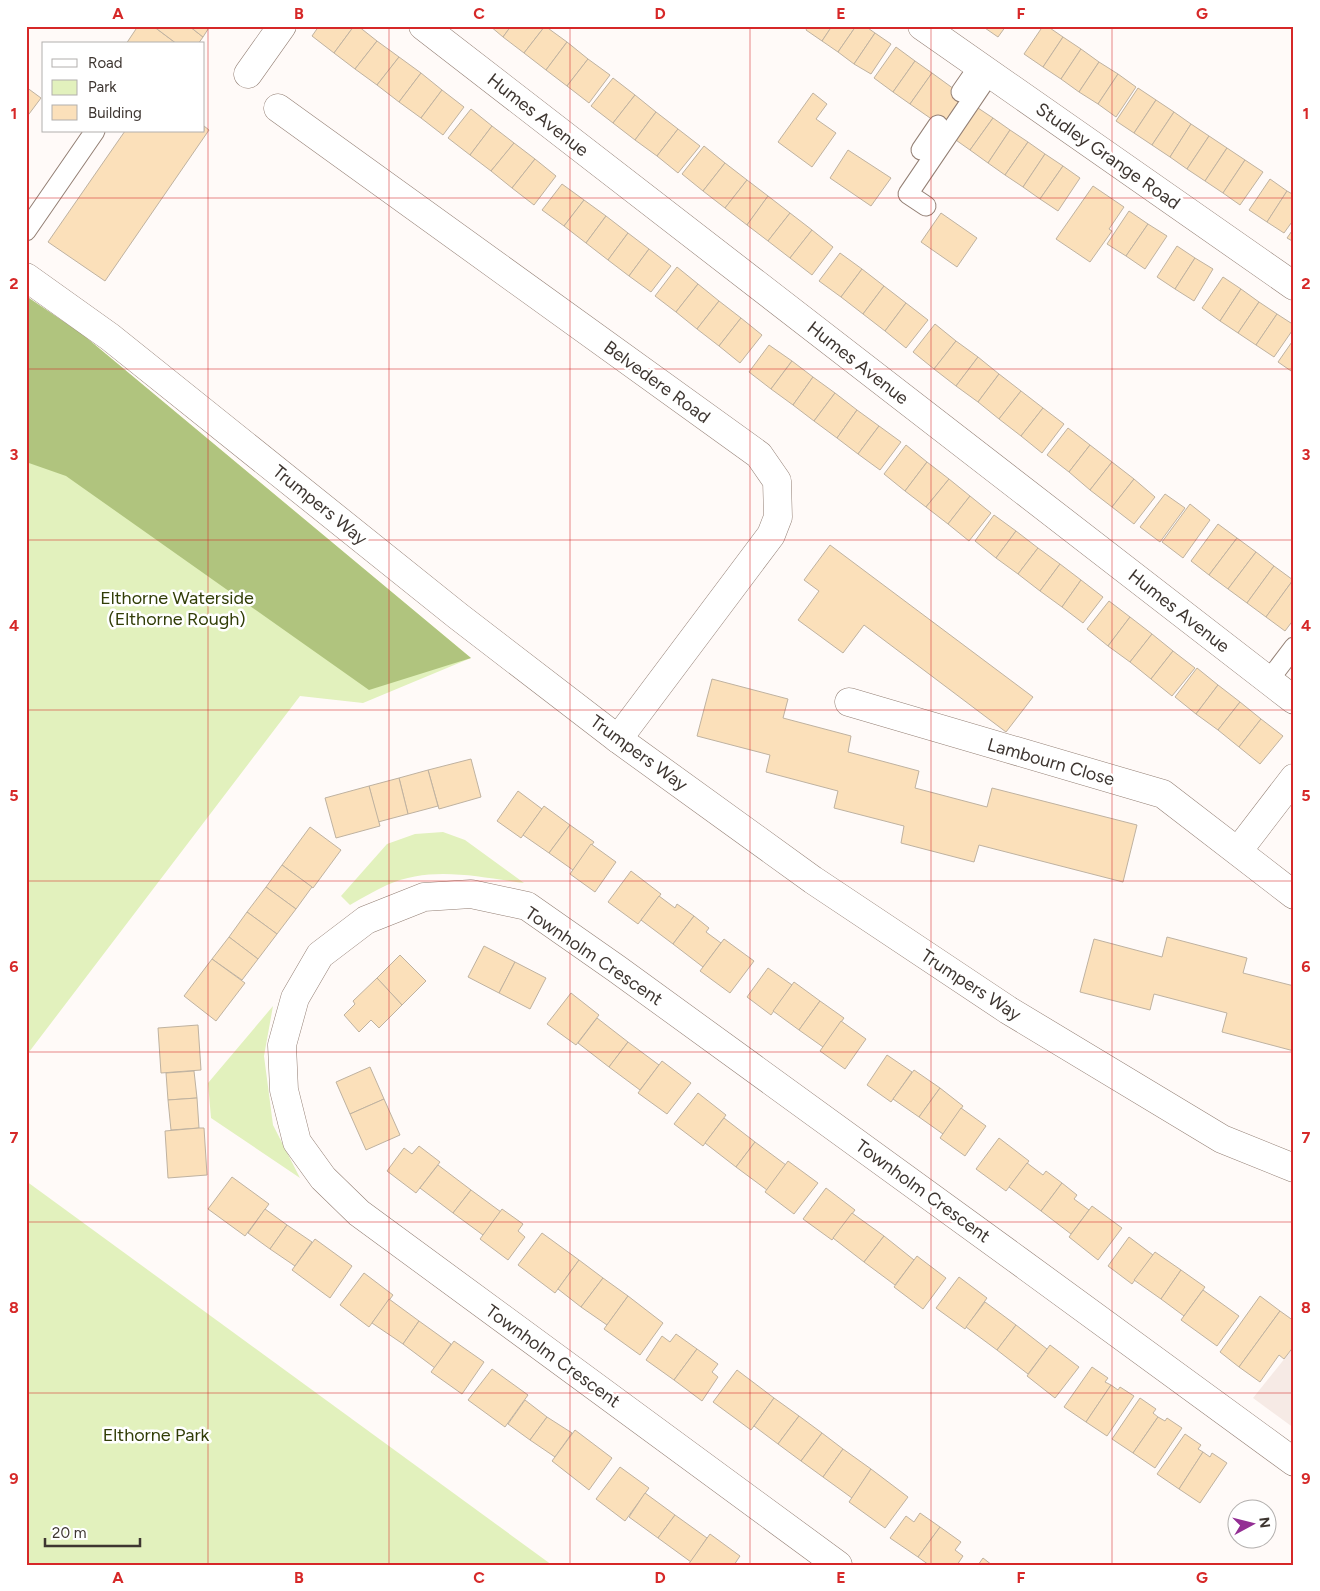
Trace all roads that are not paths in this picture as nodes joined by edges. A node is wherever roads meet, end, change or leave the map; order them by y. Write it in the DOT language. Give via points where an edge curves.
graph roads {
  1 [pos="282,26"];
  2 [pos="423,26"];
  3 [pos="922,26"];
  4 [pos="984,70"];
  5 [pos="248,74"];
  6 [pos="961,92"];
  7 [pos="278,108"];
  8 [pos="938,125"];
  9 [pos="94,132"];
  10 [pos="921,150"];
  11 [pos="926,206"];
  12 [pos="26,231"];
  13 [pos="26,277"];
  14 [pos="1294,286"];
  15 [pos="1294,648"];
  16 [pos="1269,680"];
  17 [pos="1294,700"];
  18 [pos="849,702"];
  19 [pos="618,739"];
  20 [pos="1294,778"];
  21 [pos="1238,851"];
  22 [pos="1294,895"];
  23 [pos="1294,1168"];
  24 [pos="1294,1462"];
  25 [pos="838,1565"];
  1 -- 5 [label="street"];
  2 -- 16 [label="street, Humes Avenue"];
  3 -- 4 [label="street, Studley Grange Road"];
  4 -- 6 [label="lane"];
  4 -- 11 [label="lane" via="908,194"];
  4 -- 14 [label="street, Studley Grange Road"];
  7 -- 19 [label="street, Belvedere Road" via="759,455 777,481 778,517 771,535"];
  8 -- 10 [label="lane"];
  9 -- 12 [label="lane"];
  13 -- 19 [label="street, Trumpers Way" via="110,337 458,616"];
  15 -- 16 [label="lane"];
  16 -- 17 [label="street, Humes Avenue"];
  18 -- 21 [label="street, Lambourn Close" via="1163,794"];
  19 -- 23 [label="street, Trumpers Way" via="813,880 1008,1010 1222,1139"];
  20 -- 21 [label="street"];
  21 -- 22 [label="street, Lambourn Close"];
  24 -- 25 [label="street, Townholm Crescent" via="527,906 471,894 424,898 366,920 320,955 295,998 282,1045 284,1090 297,1142 323,1178 359,1213"];
}
